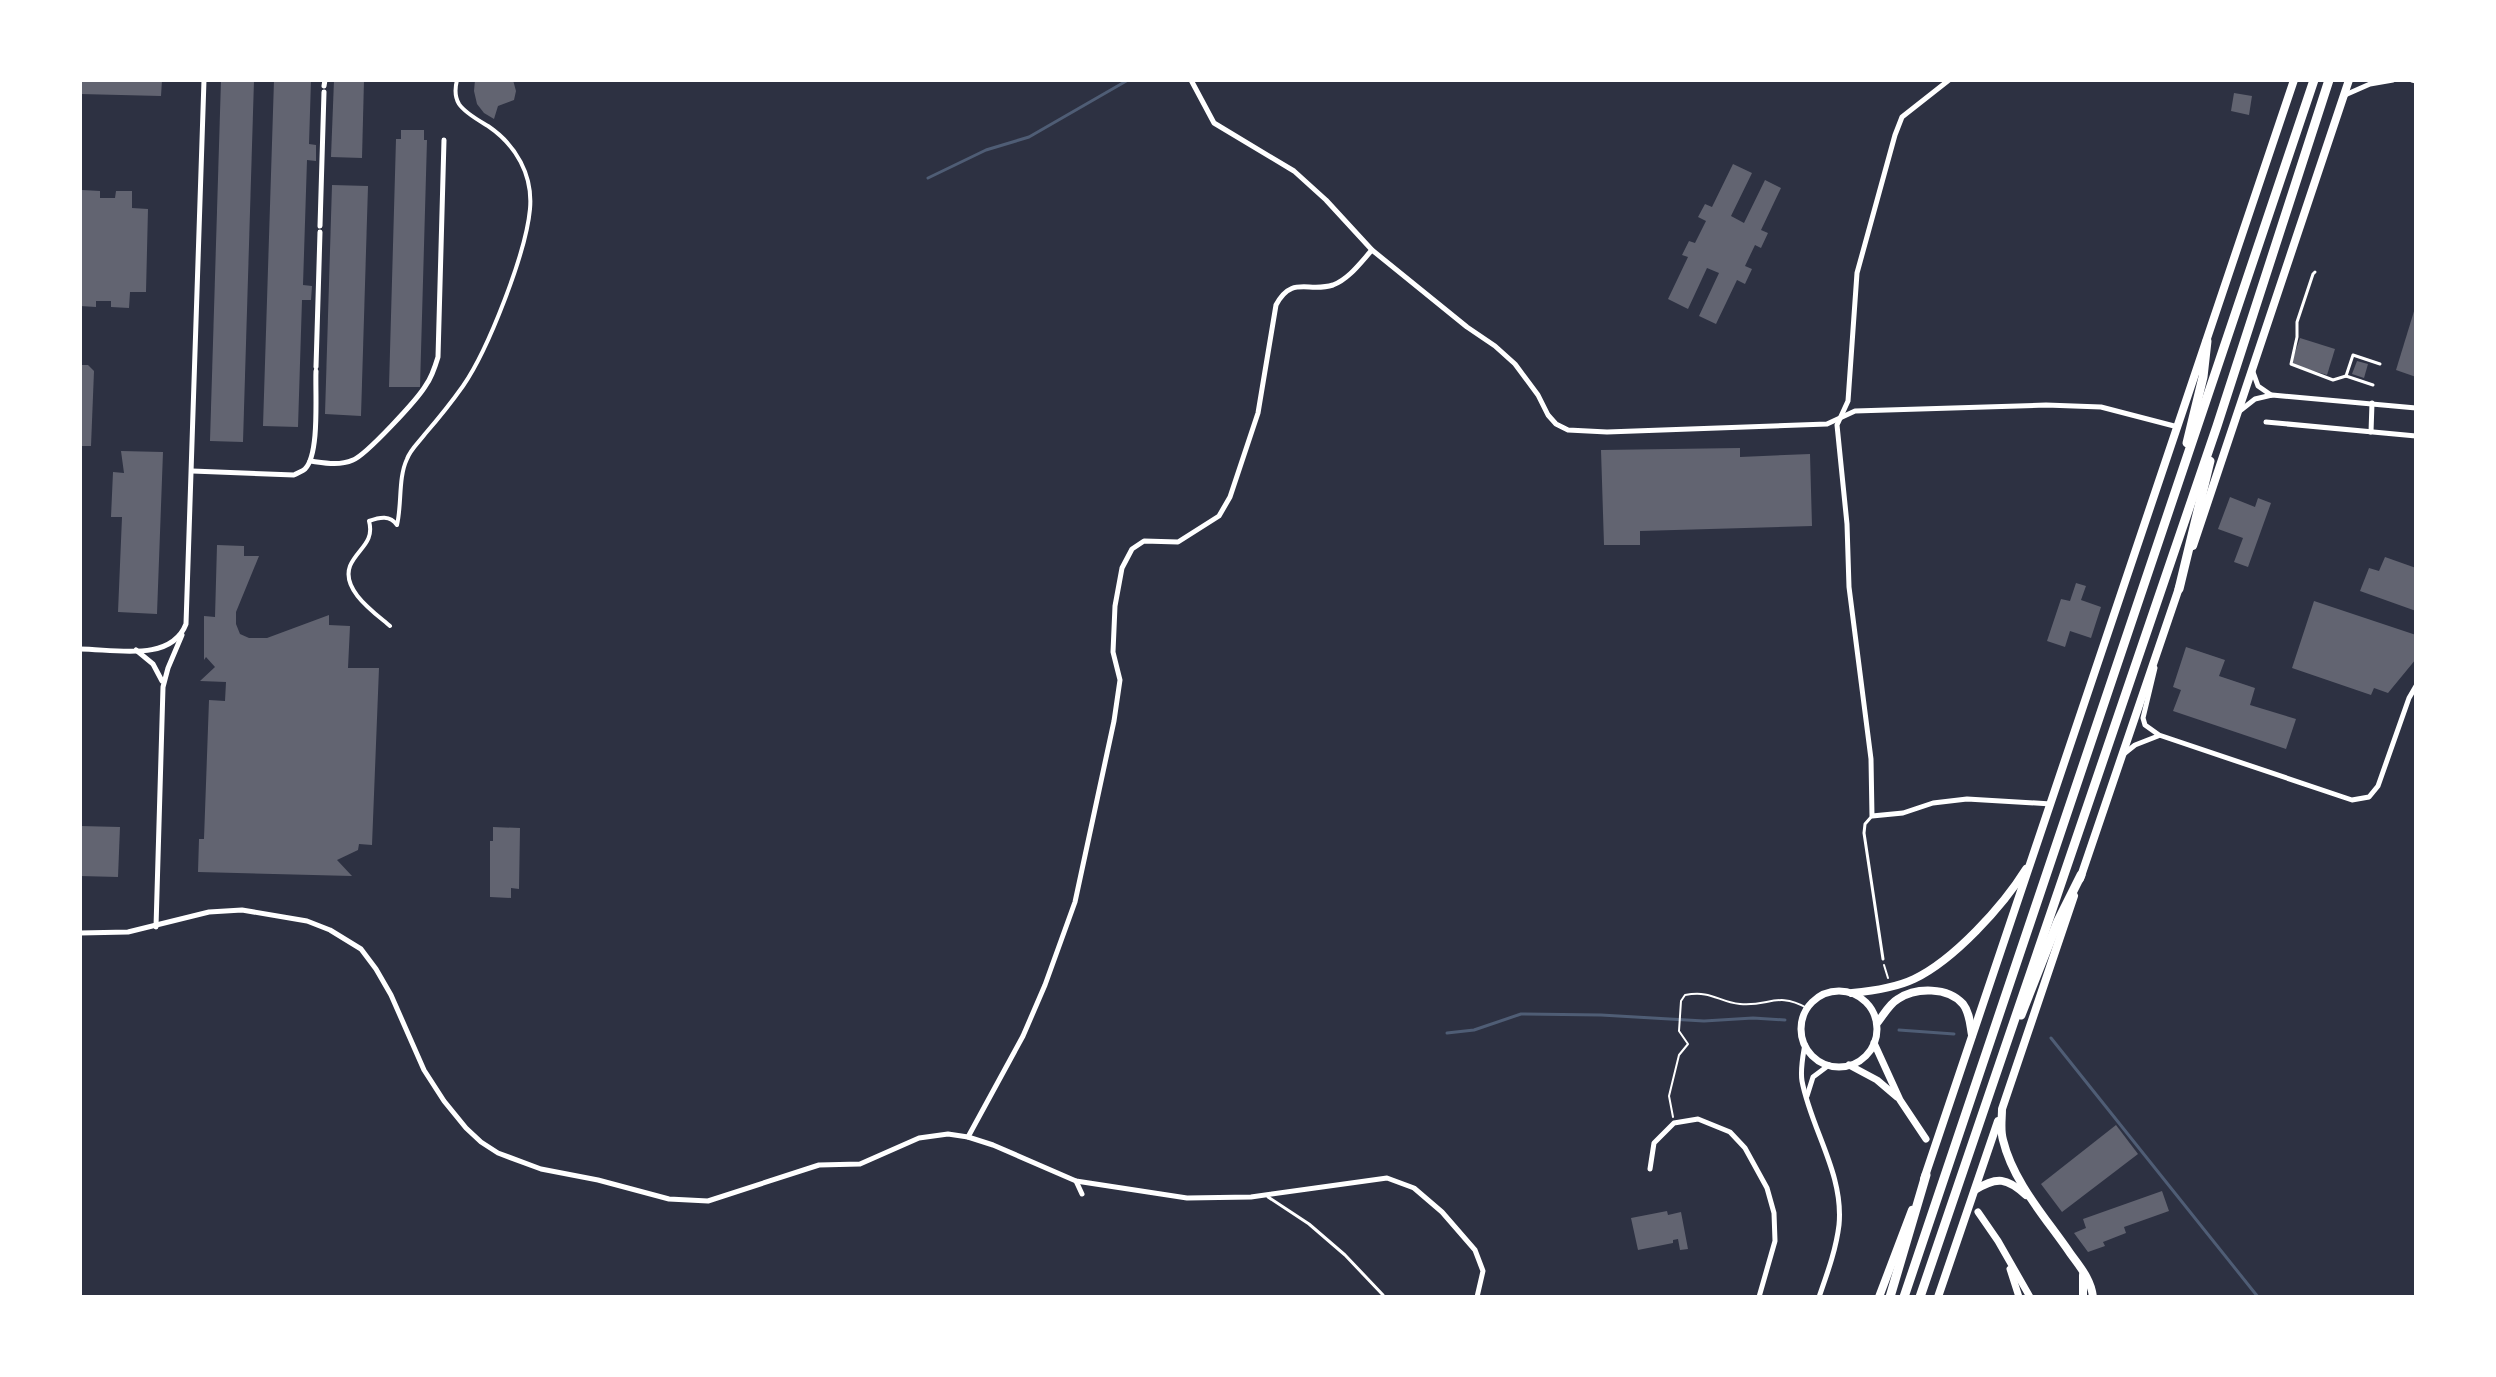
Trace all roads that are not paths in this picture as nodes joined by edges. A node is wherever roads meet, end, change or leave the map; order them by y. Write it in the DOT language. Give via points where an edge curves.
graph roads {
  1 [pos="204,80"];
  2 [pos="457,80"];
  3 [pos="1191,80"];
  4 [pos="1949,80"];
  5 [pos="2294,80"];
  6 [pos="2314,80"];
  7 [pos="2329,80"];
  8 [pos="2349,80"];
  9 [pos="2393,80"];
  10 [pos="324,86"];
  11 [pos="2344,95"];
  12 [pos="444,140"];
  13 [pos="1372,250"];
  14 [pos="2315,272"];
  15 [pos="2207,341"];
  16 [pos="2380,364"];
  17 [pos="2252,370"];
  18 [pos="2346,376"];
  19 [pos="2373,385"];
  20 [pos="2272,395"];
  21 [pos="2372,403"];
  22 [pos="2416,408"];
  23 [pos="2237,414"];
  24 [pos="1840,417"];
  25 [pos="2266,422"];
  26 [pos="2217,426"];
  27 [pos="2178,427"];
  28 [pos="2371,432"];
  29 [pos="2416,436"];
  30 [pos="310,461"];
  31 [pos="2185,464"];
  32 [pos="192,471"];
  33 [pos="2179,589"];
  34 [pos="390,626"];
  35 [pos="184,630"];
  36 [pos="2163,635"];
  37 [pos="80,649"];
  38 [pos="135,650"];
  39 [pos="2416,686"];
  40 [pos="163,687"];
  41 [pos="2159,735"];
  42 [pos="2121,759"];
  43 [pos="2052,804"];
  44 [pos="1872,816"];
  45 [pos="2033,858"];
  46 [pos="2081,875"];
  47 [pos="156,927"];
  48 [pos="80,933"];
  49 [pos="1883,959"];
  50 [pos="1852,993"];
  51 [pos="1877,1023"];
  52 [pos="1972,1035"];
  53 [pos="1874,1043"];
  54 [pos="1805,1044"];
  55 [pos="1829,1065"];
  56 [pos="1849,1065"];
  57 [pos="1807,1097"];
  58 [pos="1900,1100"];
  59 [pos="2002,1109"];
  60 [pos="1982,1115"];
  61 [pos="968,1137"];
  62 [pos="1926,1139"];
  63 [pos="1650,1169"];
  64 [pos="1926,1175"];
  65 [pos="1076,1181"];
  66 [pos="1975,1190"];
  67 [pos="1082,1194"];
  68 [pos="1265,1195"];
  69 [pos="2033,1201"];
  70 [pos="1978,1212"];
  71 [pos="1998,1241"];
  72 [pos="2082,1270"];
  73 [pos="1383,1295"];
  74 [pos="2093,1295"];
  75 [pos="1477,1297"];
  76 [pos="1759,1297"];
  77 [pos="1819,1297"];
  78 [pos="1879,1297"];
  79 [pos="1890,1297"];
  80 [pos="1904,1297"];
  81 [pos="1920,1297"];
  82 [pos="1938,1297"];
  83 [pos="2019,1297"];
  84 [pos="2030,1297"];
  85 [pos="2083,1297"];
  1 -- 32 [label="street"];
  2 -- 34 [label="street" via="455,94 464,110 508,143 519,158 529,186 529,213 507,290 474,367 407,458 397,525 389,518 369,521 367,541 350,567 360,598"];
  3 -- 13 [label="street" via="1214,123 1294,171"];
  4 -- 24 [label="street" via="1902,117 1895,135 1857,273 1848,401"];
  5 -- 15 [label="main road"];
  6 -- 31 [label="highway"];
  7 -- 26 [label="highway"];
  8 -- 11 [label="main road"];
  9 -- 11 [label="street"];
  10 -- 30 [label="street"];
  11 -- 17 [label="main road"];
  12 -- 30 [label="street" via="435,369 426,387 358,459 344,464"];
  13 -- 24 [label="street" via="1515,364 1556,424 1568,430 1827,424"];
  13 -- 61 [label="street" via="1333,285 1297,286 1282,294 1258,413 1219,516 1178,542 1144,541 1132,549 1122,568 1113,652 1120,680 1075,902 1023,1036"];
  14 -- 18 [label="lane" via="2297,322 2291,364 2333,380"];
  15 -- 27 [label="main road"];
  15 -- 31 [label="highway"];
  16 -- 18 [label="lane" via="2353,355"];
  17 -- 20 [label="street" via="2258,386"];
  17 -- 23 [label="main road"];
  18 -- 19 [label="lane"];
  20 -- 21 [label="street"];
  20 -- 23 [label="street" via="2255,399"];
  21 -- 22 [label="street"];
  21 -- 28 [label="street"];
  23 -- 33 [label="main road"];
  24 -- 27 [label="street" via="1855,411 2046,405 2101,407"];
  24 -- 44 [label="street" via="1849,587 1871,759"];
  25 -- 28 [label="street"];
  26 -- 33 [label="highway"];
  26 -- 60 [label="highway"];
  27 -- 43 [label="main road"];
  28 -- 29 [label="street"];
  30 -- 32 [label="street" via="294,475"];
  31 -- 80 [label="highway"];
  32 -- 35 [label="street"];
  33 -- 36 [label="main road"];
  35 -- 38 [label="street" via="166,647"];
  35 -- 40 [label="street"];
  36 -- 41 [label="street" via="2143,718"];
  36 -- 42 [label="main road"];
  37 -- 38 [label="street"];
  38 -- 40 [label="street" via="153,664"];
  39 -- 41 [label="street" via="2378,786 2361,800"];
  40 -- 47 [label="street"];
  41 -- 42 [label="street" via="2135,745"];
  42 -- 46 [label="main road"];
  43 -- 44 [label="street" via="1950,800"];
  43 -- 45 [label="main road"];
  44 -- 49 [label="lane" via="1864,833"];
  45 -- 50 [label="main road" via="1992,915 1938,963 1917,978"];
  45 -- 52 [label="main road"];
  46 -- 59 [label="main road"];
  46 -- 60 [label="highway"];
  47 -- 48 [label="street"];
  47 -- 61 [label="street" via="209,912 242,910 307,921 350,941 376,969 424,1070 466,1128 498,1153 541,1169 669,1199 708,1201 819,1165 867,1162 919,1138"];
  50 -- 51 [label="street" via="1869,1005"];
  50 -- 54 [label="street" via="1827,993 1807,1008"];
  51 -- 52 [label="main road" via="1895,1000 1913,992 1943,991 1962,1004"];
  51 -- 53 [label="street"];
  52 -- 64 [label="main road"];
  53 -- 56 [label="street"];
  53 -- 58 [label="street"];
  54 -- 55 [label="street"];
  54 -- 57 [label="street" via="1801,1072"];
  55 -- 56 [label="street"];
  55 -- 57 [label="street" via="1813,1077"];
  56 -- 58 [label="street"];
  57 -- 77 [label="street" via="1827,1155 1839,1223"];
  58 -- 62 [label="street"];
  59 -- 66 [label="main road"];
  59 -- 69 [label="main road" via="2003,1141"];
  60 -- 81 [label="highway"];
  61 -- 65 [label="street"];
  63 -- 76 [label="street" via="1654,1143 1674,1123 1698,1119 1730,1132 1745,1148 1774,1213 1775,1241"];
  64 -- 78 [label="main road"];
  64 -- 79 [label="highway"];
  65 -- 67 [label="street"];
  65 -- 68 [label="street" via="1187,1198"];
  66 -- 69 [label="main road" via="2002,1180"];
  66 -- 82 [label="main road"];
  68 -- 73 [label="lane" via="1309,1224"];
  68 -- 75 [label="street" via="1387,1178 1414,1188 1475,1250 1483,1271"];
  69 -- 72 [label="main road"];
  70 -- 71 [label="street"];
  71 -- 83 [label="street"];
  71 -- 84 [label="street"];
  72 -- 74 [label="main road"];
  72 -- 85 [label="main road"];
}
